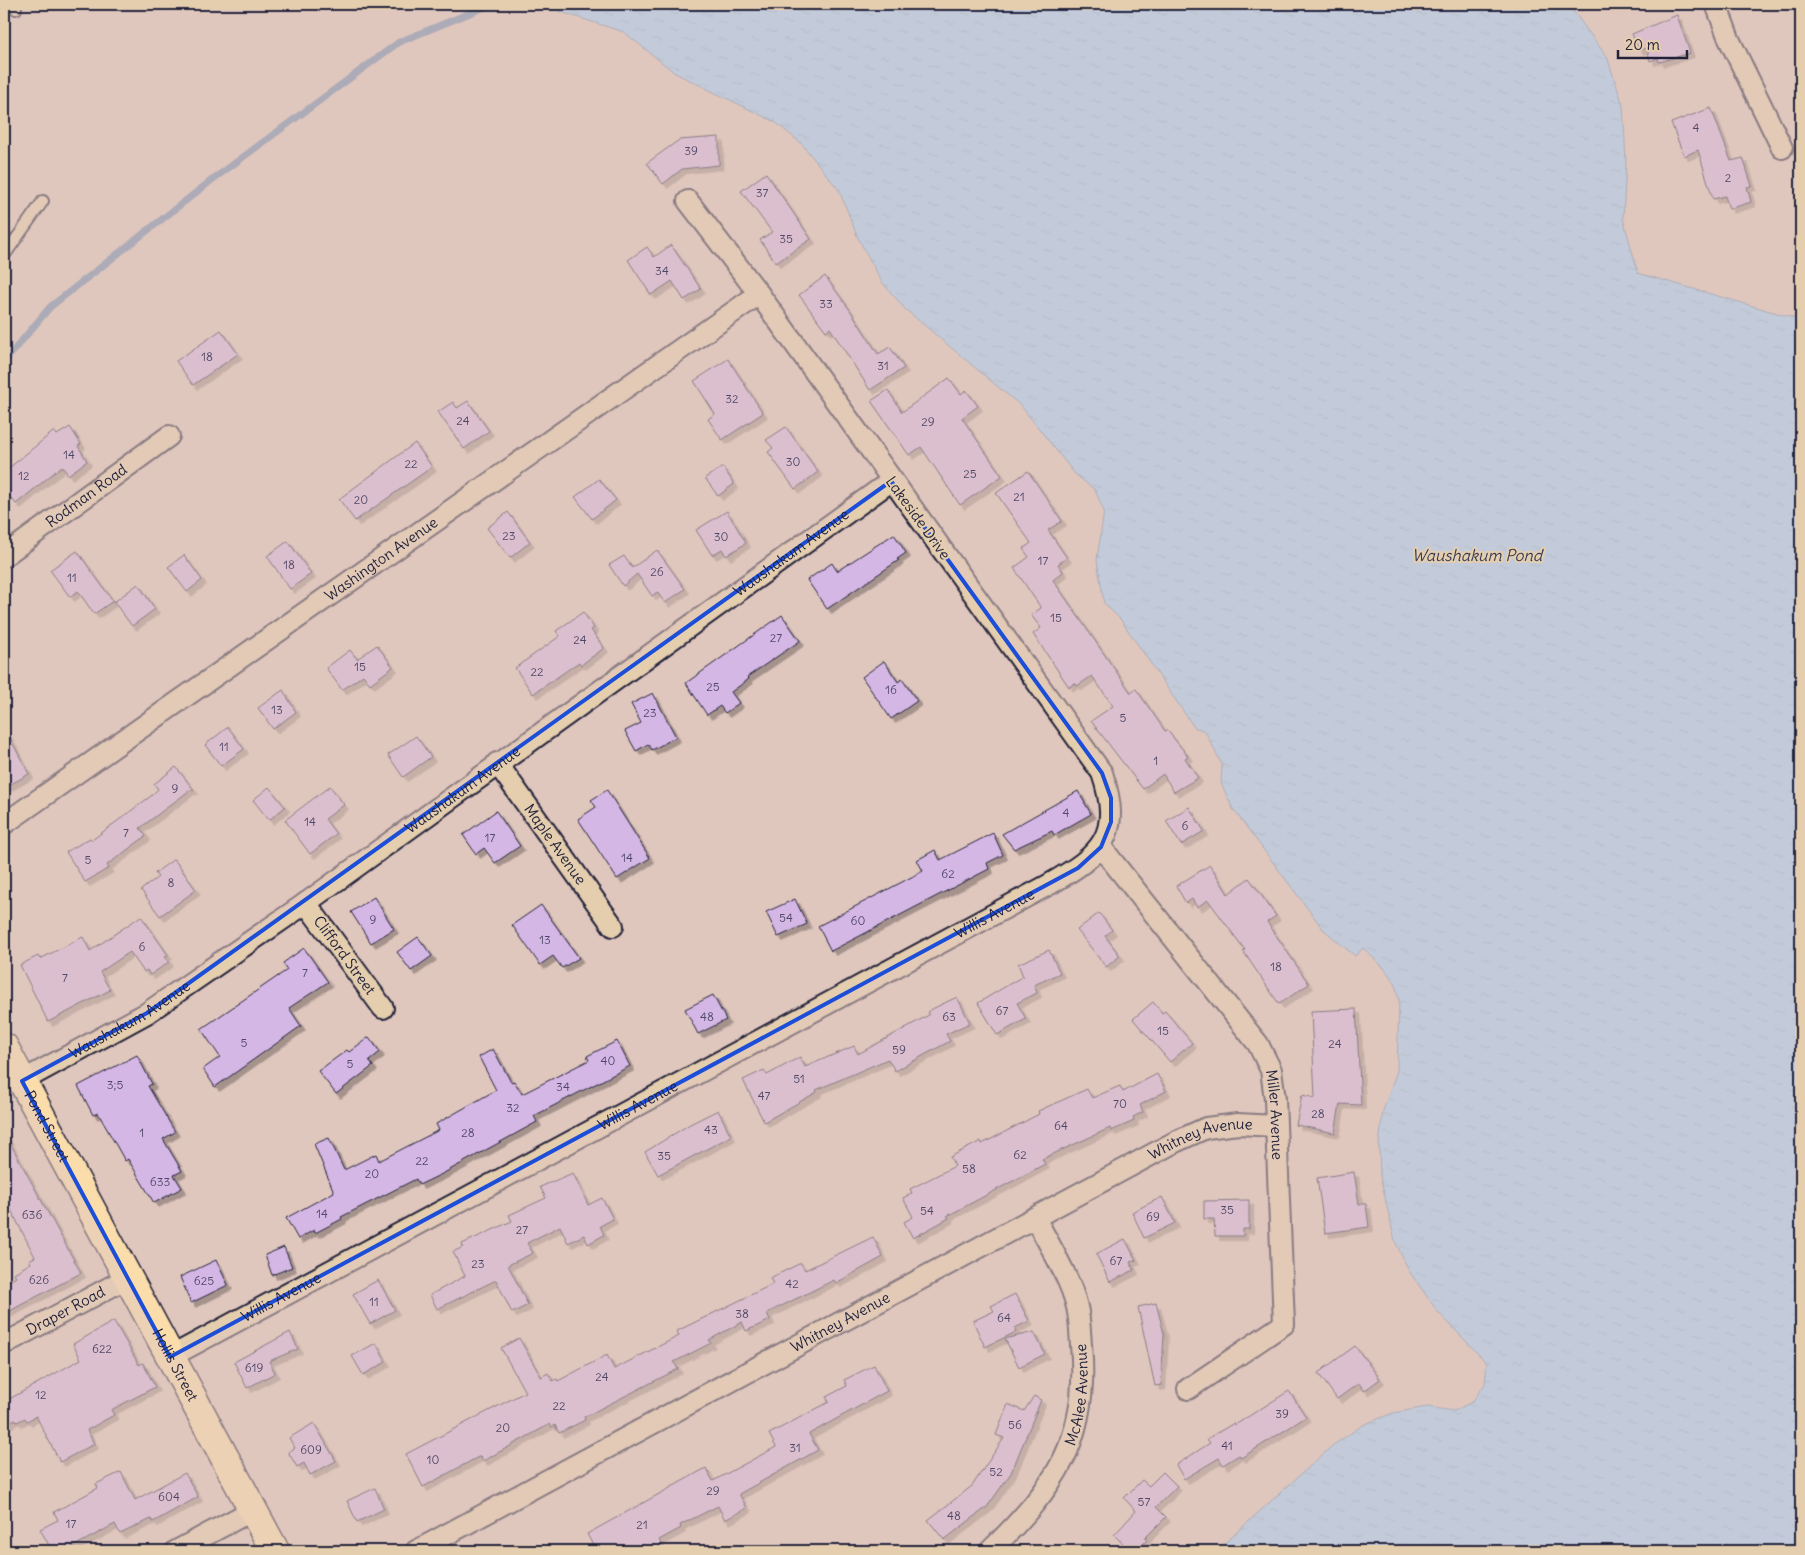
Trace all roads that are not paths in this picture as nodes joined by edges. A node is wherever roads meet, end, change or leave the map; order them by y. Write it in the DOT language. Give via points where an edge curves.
graph roads {
  1 [pos="1716,4"];
  2 [pos="1782,148"];
  3 [pos="43,201"];
  4 [pos="688,201"];
  5 [pos="4,256"];
  6 [pos="759,294"];
  7 [pos="169,436"];
  8 [pos="891,481"];
  9 [pos="4,556"];
  10 [pos="497,763"];
  11 [pos="4,824"];
  12 [pos="1102,847"];
  13 [pos="306,903"];
  14 [pos="613,926"];
  15 [pos="383,1008"];
  16 [pos="10,1062"];
  17 [pos="1274,1126"];
  18 [pos="75,1180"];
  19 [pos="1035,1218"];
  20 [pos="127,1278"];
  21 [pos="4,1344"];
  22 [pos="170,1357"];
  23 [pos="1188,1389"];
  24 [pos="253,1510"];
  25 [pos="176,1551"];
  26 [pos="275,1551"];
  27 [pos="416,1551"];
  28 [pos="990,1551"];
  1 -- 2 [label="street" via="1729,39"];
  3 -- 5 [label="lane"];
  4 -- 6 [label="street, Lakeside Drive"];
  6 -- 8 [label="street, Lakeside Drive"];
  6 -- 11 [label="street, Washington Avenue"];
  7 -- 9 [label="street, Rodman Road"];
  8 -- 10 [label="street, Waushakum Avenue"];
  8 -- 12 [label="street, Lakeside Drive" via="1102,773 1111,798 1111,822"];
  10 -- 13 [label="street, Waushakum Avenue"];
  10 -- 14 [label="street, Maple Avenue"];
  12 -- 17 [label="street, Miller Avenue" via="1258,1044 1271,1070"];
  12 -- 22 [label="street, Willis Avenue" via="1078,868 1050,884"];
  13 -- 15 [label="street, Clifford Street"];
  13 -- 16 [label="street, Waushakum Avenue" via="147,1013"];
  16 -- 18 [label="main road, Pond Street"];
  17 -- 19 [label="street, Whitney Avenue" via="1238,1124 1206,1128"];
  17 -- 23 [label="street, Miller Avenue" via="1284,1324"];
  18 -- 20 [label="main road, Hollis Street"];
  19 -- 27 [label="street, Whitney Avenue"];
  19 -- 28 [label="street, McAlee Avenue" via="1077,1307 1084,1377 1080,1410 1064,1461 1023,1517"];
  20 -- 21 [label="street, Draper Road"];
  20 -- 22 [label="main road, Hollis Street"];
  22 -- 24 [label="main road, Hollis Street"];
  24 -- 25 [label="street"];
  24 -- 26 [label="main road, Hollis Street"];
}
